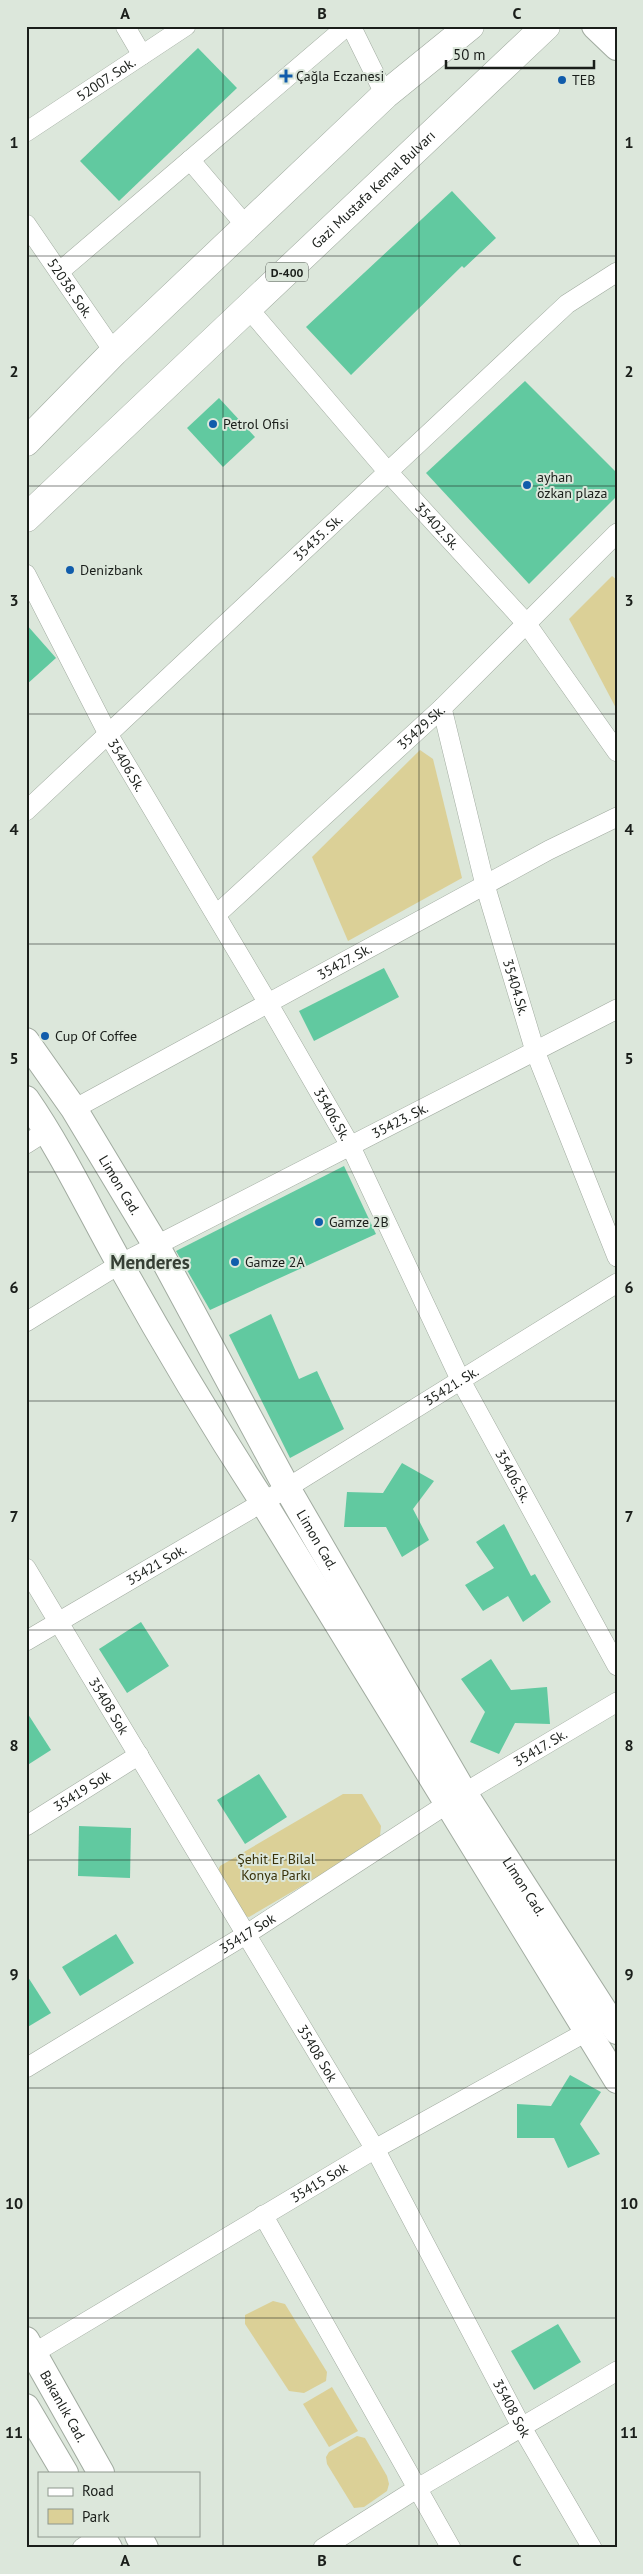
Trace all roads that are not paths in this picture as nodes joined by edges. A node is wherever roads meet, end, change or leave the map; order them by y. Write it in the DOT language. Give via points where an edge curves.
graph roads {
  1 [pos="125,26"];
  2 [pos="186,26"];
  3 [pos="346,26"];
  4 [pos="351,26"];
  5 [pos="470,26"];
  6 [pos="546,26"];
  7 [pos="595,26"];
  8 [pos="617,47"];
  9 [pos="142,55"];
  10 [pos="385,95"];
  11 [pos="26,132"];
  12 [pos="190,160"];
  13 [pos="26,224"];
  14 [pos="246,226"];
  15 [pos="59,272"];
  16 [pos="617,272"];
  17 [pos="248,308"];
  18 [pos="114,352"];
  19 [pos="26,442"];
  20 [pos="388,472"];
  21 [pos="26,518"];
  22 [pos="617,533"];
  23 [pos="26,574"];
  24 [pos="526,623"];
  25 [pos="442,708"];
  26 [pos="108,734"];
  27 [pos="617,752"];
  28 [pos="26,811"];
  29 [pos="617,817"];
  30 [pos="485,885"];
  31 [pos="216,915"];
  32 [pos="268,1003"];
  33 [pos="617,1009"];
  34 [pos="26,1041"];
  35 [pos="535,1051"];
  36 [pos="26,1099"];
  37 [pos="74,1109"];
  38 [pos="37,1137"];
  39 [pos="350,1147"];
  40 [pos="157,1247"];
  41 [pos="617,1257"];
  42 [pos="120,1264"];
  43 [pos="617,1283"];
  44 [pos="26,1322"];
  45 [pos="460,1379"];
  46 [pos="287,1488"];
  47 [pos="264,1502"];
  48 [pos="26,1568"];
  49 [pos="59,1623"];
  50 [pos="26,1641"];
  51 [pos="617,1666"];
  52 [pos="617,1702"];
  53 [pos="139,1755"];
  54 [pos="455,1798"];
  55 [pos="26,1826"];
  56 [pos="247,1934"];
  57 [pos="614,2022"];
  58 [pos="585,2032"];
  59 [pos="26,2068"];
  60 [pos="617,2080"];
  61 [pos="376,2149"];
  62 [pos="263,2215"];
  63 [pos="30,2347"];
  64 [pos="617,2372"];
  65 [pos="26,2407"];
  66 [pos="522,2426"];
  67 [pos="64,2472"];
  68 [pos="100,2472"];
  69 [pos="418,2488"];
  70 [pos="100,2536"];
  71 [pos="102,2536"];
  72 [pos="139,2536"];
  73 [pos="82,2548"];
  74 [pos="108,2548"];
  75 [pos="146,2548"];
  76 [pos="323,2548"];
  77 [pos="451,2548"];
  78 [pos="592,2548"];
  1 -- 9 [label="street"];
  2 -- 9 [label="street, 52007. Sok."];
  3 -- 12 [label="street"];
  4 -- 10 [label="street"];
  5 -- 10 [label="highway"];
  6 -- 17 [label="highway, Gazi Mustafa Kemal Bulvarı / D-400"];
  7 -- 8 [label="street"];
  9 -- 11 [label="street, 52007. Sok."];
  10 -- 14 [label="highway"];
  12 -- 14 [label="street"];
  12 -- 15 [label="street"];
  13 -- 15 [label="street, 52038. Sok."];
  14 -- 18 [label="highway"];
  15 -- 18 [label="street, 52038. Sok."];
  16 -- 20 [label="street, 35435. Sk." via="567,304"];
  17 -- 20 [label="street, 35402.Sk."];
  17 -- 21 [label="highway, Gazi Mustafa Kemal Bulvarı / D-400"];
  18 -- 19 [label="highway"];
  20 -- 24 [label="street, 35402.Sk."];
  20 -- 26 [label="street, 35435. Sk."];
  22 -- 24 [label="street, 35429.Sk."];
  23 -- 26 [label="street, 35406.Sk."];
  24 -- 25 [label="street, 35429.Sk."];
  24 -- 27 [label="street, 35402.Sk."];
  25 -- 30 [label="street, 35404.Sk."];
  25 -- 31 [label="street, 35429.Sk."];
  26 -- 28 [label="street, 35435. Sk."];
  26 -- 31 [label="street, 35406.Sk."];
  29 -- 30 [label="street, 35427. Sk."];
  30 -- 32 [label="street, 35427. Sk."];
  30 -- 35 [label="street, 35404.Sk."];
  31 -- 32 [label="street, 35406.Sk."];
  32 -- 37 [label="street, 35427. Sk."];
  32 -- 39 [label="street, 35406.Sk."];
  33 -- 35 [label="street, 35423. Sk."];
  34 -- 37 [label="street, Limon Cad."];
  35 -- 39 [label="street, 35423. Sk."];
  35 -- 41 [label="street, 35404.Sk."];
  36 -- 38 [label="street, Limon Cad."];
  37 -- 40 [label="street, Limon Cad."];
  38 -- 42 [label="street, Limon Cad."];
  39 -- 40 [label="street, 35423. Sk."];
  39 -- 45 [label="street, 35406.Sk."];
  40 -- 42 [label="street, 35423. Sk."];
  40 -- 46 [label="street, Limon Cad."];
  42 -- 44 [label="street, 35423. Sk."];
  42 -- 47 [label="street, Limon Cad." via="214,1427"];
  43 -- 45 [label="street, 35421. Sk."];
  45 -- 46 [label="street, 35421. Sk."];
  45 -- 51 [label="street, 35406.Sk."];
  46 -- 47 [label="street, 35421 Sok."];
  46 -- 54 [label="street, Limon Cad."];
  47 -- 49 [label="street, 35421 Sok."];
  47 -- 54 [label="street, Limon Cad."];
  48 -- 49 [label="street, 35408 Sok"];
  49 -- 50 [label="street, 35421 Sok."];
  49 -- 53 [label="street, 35408 Sok"];
  52 -- 54 [label="street, 35417. Sk."];
  53 -- 55 [label="street, 35419 Sok"];
  53 -- 56 [label="street, 35408 Sok"];
  54 -- 56 [label="street, 35417 Sok"];
  54 -- 57 [label="street, Limon Cad."];
  54 -- 58 [label="street, Limon Cad."];
  56 -- 59 [label="street, 35417 Sok"];
  56 -- 61 [label="street, 35408 Sok"];
  57 -- 58 [label="street, 35415 Sok"];
  58 -- 60 [label="street, Limon Cad."];
  58 -- 61 [label="street, 35415 Sok"];
  61 -- 62 [label="street, 35415 Sok"];
  61 -- 66 [label="street, 35408 Sok"];
  62 -- 63 [label="street, 35415 Sok"];
  62 -- 69 [label="street"];
  63 -- 68 [label="street, Bakanlık Cad."];
  64 -- 66 [label="street"];
  65 -- 67 [label="street"];
  66 -- 69 [label="street"];
  66 -- 78 [label="street, 35408 Sok"];
  69 -- 76 [label="street"];
  69 -- 77 [label="street"];
  70 -- 73 [label="street"];
  71 -- 74 [label="street"];
  72 -- 75 [label="street"];
}
